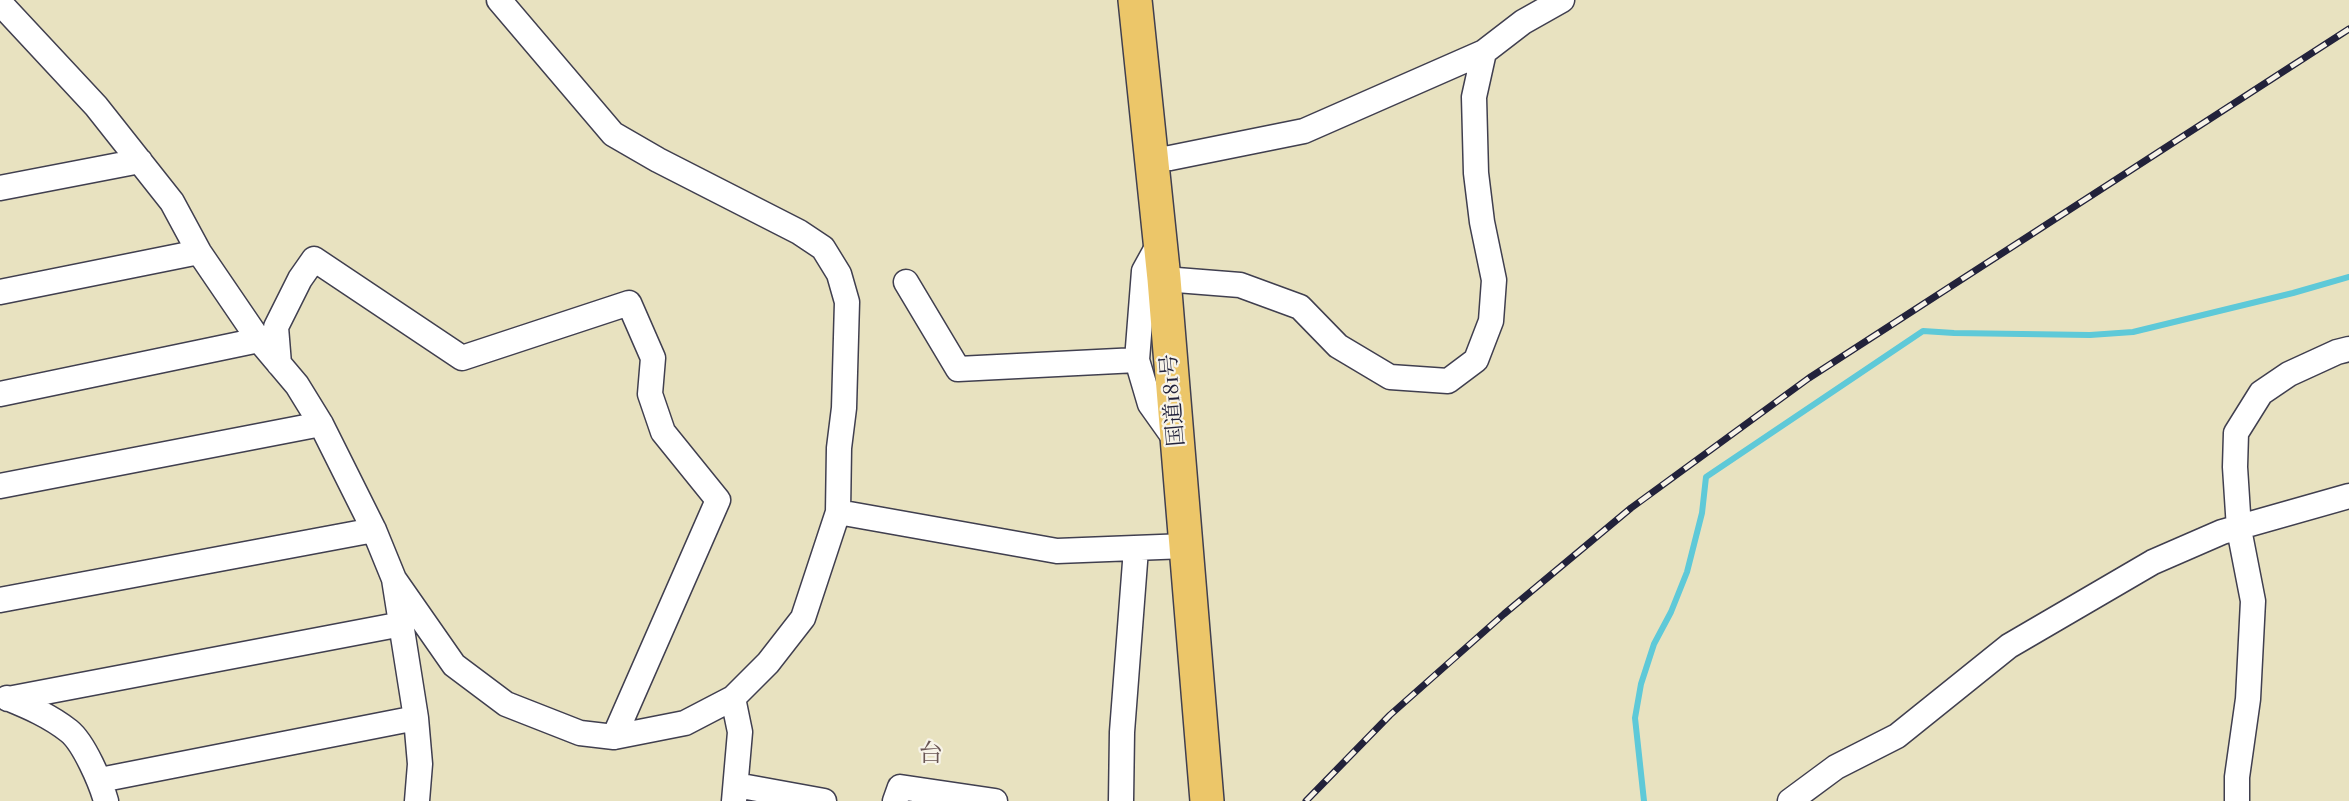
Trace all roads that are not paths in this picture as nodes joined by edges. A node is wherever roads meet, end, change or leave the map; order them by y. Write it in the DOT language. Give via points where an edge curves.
graph roads {
  1 [pos="499,0"];
  2 [pos="1135,0"];
  3 [pos="1562,0"];
  4 [pos="0,3"];
  5 [pos="1484,52"];
  6 [pos="1152,159"];
  7 [pos="140,161"];
  8 [pos="0,188"];
  9 [pos="1160,242"];
  10 [pos="199,252"];
  11 [pos="1164,279"];
  12 [pos="906,282"];
  13 [pos="0,292"];
  14 [pos="260,340"];
  15 [pos="2349,350"];
  16 [pos="1137,360"];
  17 [pos="279,364"];
  18 [pos="0,394"];
  19 [pos="321,424"];
  20 [pos="1177,442"];
  21 [pos="0,486"];
  22 [pos="2349,496"];
  23 [pos="838,512"];
  24 [pos="2240,529"];
  25 [pos="374,530"];
  26 [pos="1186,546"];
  27 [pos="1136,549"];
  28 [pos="394,579"];
  29 [pos="0,600"];
  30 [pos="402,624"];
  31 [pos="4,696"];
  32 [pos="733,698"];
  33 [pos="416,718"];
  34 [pos="614,737"];
  35 [pos="103,790"];
  36 [pos="735,793"];
  37 [pos="417,801"];
  38 [pos="824,801"];
  39 [pos="895,801"];
  40 [pos="995,801"];
  41 [pos="1121,801"];
  42 [pos="1207,801"];
  43 [pos="1790,801"];
  44 [pos="2237,801"];
  1 -- 23 [label="street" via="613,134 823,248 839,274 847,302"];
  2 -- 6 [label="highway, 国道181号"];
  3 -- 5 [label="street" via="1523,22"];
  4 -- 7 [label="street" via="96,106"];
  5 -- 6 [label="street" via="1304,131"];
  5 -- 11 [label="street" via="1474,97 1476,173 1494,280 1491,321 1476,360 1448,381 1390,377 1338,346 1300,307 1240,285"];
  6 -- 9 [label="highway, 国道181号"];
  7 -- 8 [label="street"];
  7 -- 10 [label="street" via="172,202"];
  9 -- 11 [label="highway, 国道181号"];
  9 -- 16 [label="street" via="1144,271"];
  10 -- 13 [label="street"];
  10 -- 14 [label="street"];
  11 -- 20 [label="highway, 国道181号"];
  12 -- 16 [label="street" via="958,369"];
  14 -- 17 [label="street"];
  14 -- 18 [label="street"];
  15 -- 24 [label="street" via="2289,374 2261,393 2254,403 2236,433"];
  16 -- 20 [label="street" via="1150,404"];
  17 -- 19 [label="street"];
  17 -- 34 [label="street" via="276,327 314,259 462,358 629,303 653,358 650,394 663,432 718,500"];
  19 -- 21 [label="street"];
  19 -- 25 [label="street"];
  20 -- 26 [label="highway, 国道181号"];
  22 -- 24 [label="street"];
  23 -- 27 [label="street" via="1057,551"];
  23 -- 32 [label="street" via="803,618 768,663"];
  24 -- 43 [label="street" via="2222,532 2153,562 2009,646 1897,736 1836,767"];
  24 -- 44 [label="street" via="2253,601"];
  25 -- 28 [label="street"];
  25 -- 29 [label="street"];
  26 -- 27 [label="street"];
  26 -- 42 [label="highway, 国道181号"];
  27 -- 41 [label="street" via="1122,732"];
  28 -- 30 [label="street"];
  28 -- 34 [label="street" via="454,665 506,704 580,733"];
  30 -- 31 [label="street"];
  30 -- 33 [label="street"];
  31 -- 35 [label="street" via="36,709 71,733"];
  32 -- 34 [label="street" via="685,723"];
  32 -- 36 [label="street" via="740,732"];
  33 -- 35 [label="street"];
  33 -- 37 [label="street" via="420,764"];
  36 -- 38 [label="street"];
  39 -- 40 [label="street" via="900,787"];
}
